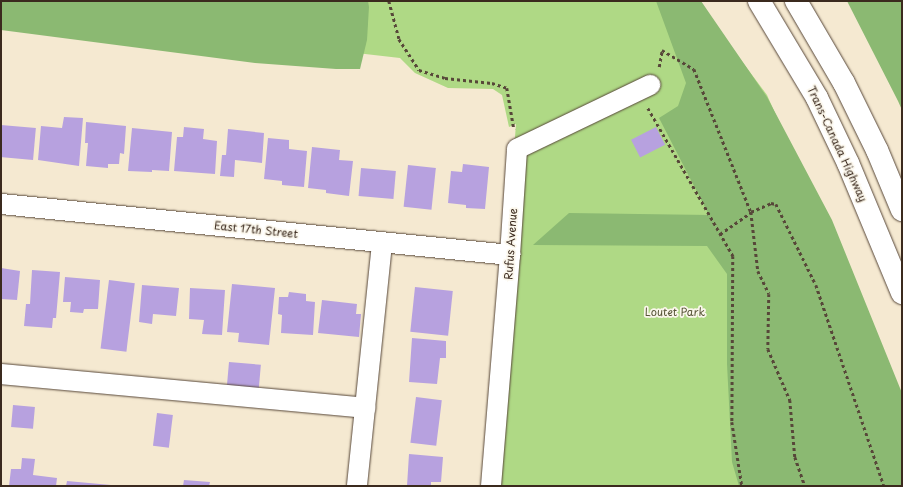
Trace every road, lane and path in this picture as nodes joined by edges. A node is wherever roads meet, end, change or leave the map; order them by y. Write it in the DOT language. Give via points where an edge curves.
graph roads {
  1 [pos="389,1"];
  2 [pos="760,1"];
  3 [pos="796,1"];
  4 [pos="650,85"];
  5 [pos="517,149"];
  6 [pos="1,204"];
  7 [pos="902,210"];
  8 [pos="751,212"];
  9 [pos="720,234"];
  10 [pos="382,242"];
  11 [pos="510,255"];
  12 [pos="902,293"];
  13 [pos="1,374"];
  14 [pos="365,408"];
  15 [pos="357,486"];
  16 [pos="490,486"];
  17 [pos="742,486"];
  18 [pos="805,486"];
  19 [pos="884,486"];
  1 -- 5 [label="path" via="399,39 419,70 445,78 492,83 507,88"];
  2 -- 12 [label="highway, Trans-Canada Highway" via="820,104 848,163"];
  3 -- 7 [label="highway" via="844,83 877,150"];
  4 -- 5 [label="street"];
  4 -- 8 [label="path" via="659,66 662,50 694,69"];
  4 -- 9 [label="path" via="644,101"];
  5 -- 11 [label="street, Rufus Avenue"];
  6 -- 10 [label="street, East 17th Street"];
  8 -- 9 [label="path"];
  8 -- 18 [label="path" via="758,271 769,294 768,349 790,400 795,457"];
  8 -- 19 [label="path" via="771,203 776,204 816,285"];
  9 -- 17 [label="path" via="733,256 732,422"];
  10 -- 11 [label="street, East 17th Street"];
  10 -- 14 [label="street"];
  11 -- 16 [label="street, Rufus Avenue"];
  13 -- 14 [label="street"];
  14 -- 15 [label="street"];
}
